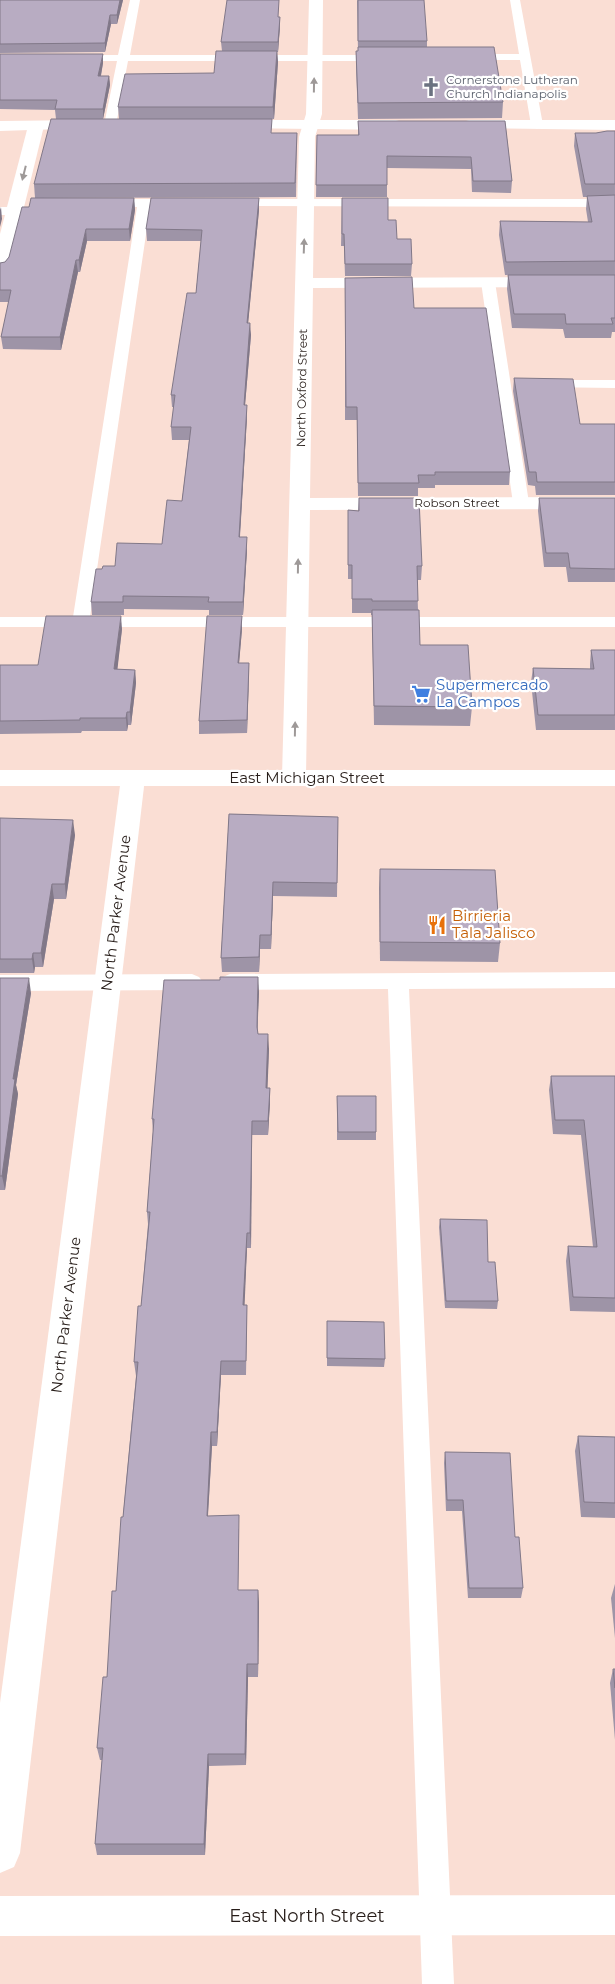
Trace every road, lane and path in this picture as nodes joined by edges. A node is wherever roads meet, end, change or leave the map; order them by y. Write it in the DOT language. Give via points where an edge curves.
graph roads {
  1 [pos="135,0"];
  2 [pos="316,0"];
  3 [pos="515,0"];
  4 [pos="457,57"];
  5 [pos="525,57"];
  6 [pos="66,58"];
  7 [pos="315,58"];
  8 [pos="398,58"];
  9 [pos="123,59"];
  10 [pos="110,125"];
  11 [pos="130,125"];
  12 [pos="220,125"];
  13 [pos="310,125"];
  14 [pos="412,125"];
  15 [pos="450,125"];
  16 [pos="537,125"];
  17 [pos="615,125"];
  18 [pos="0,126"];
  19 [pos="36,126"];
  20 [pos="98,203"];
  21 [pos="144,203"];
  22 [pos="193,203"];
  23 [pos="223,203"];
  24 [pos="306,203"];
  25 [pos="615,203"];
  26 [pos="16,207"];
  27 [pos="0,268"];
  28 [pos="488,282"];
  29 [pos="615,282"];
  30 [pos="303,283"];
  31 [pos="504,384"];
  32 [pos="615,384"];
  33 [pos="521,503"];
  34 [pos="615,503"];
  35 [pos="300,504"];
  36 [pos="0,622"];
  37 [pos="81,622"];
  38 [pos="297,622"];
  39 [pos="615,622"];
  40 [pos="294,777"];
  41 [pos="0,778"];
  42 [pos="132,778"];
  43 [pos="615,778"];
  44 [pos="615,980"];
  45 [pos="398,981"];
  46 [pos="107,982"];
  47 [pos="0,983"];
  48 [pos="0,1853"];
  49 [pos="436,1915"];
  50 [pos="615,1915"];
  51 [pos="0,1916"];
  52 [pos="438,1984"];
  1 -- 9 [label="lane"];
  2 -- 7 [label="street, North Oxford Street"];
  3 -- 5 [label="lane"];
  4 -- 5 [label="lane"];
  5 -- 16 [label="lane"];
  6 -- 9 [label="lane"];
  7 -- 8 [label="lane"];
  7 -- 9 [label="lane"];
  13 -- 7 [label="street, North Oxford Street, one-way" via="314,114"];
  9 -- 10 [label="lane"];
  10 -- 11 [label="street"];
  10 -- 19 [label="street"];
  12 -- 13 [label="street"];
  13 -- 14 [label="street"];
  13 -- 24 [label="street, North Oxford Street"];
  15 -- 16 [label="street"];
  16 -- 17 [label="street"];
  18 -- 19 [label="street"];
  19 -- 26 [label="street, one-way"];
  20 -- 21 [label="lane"];
  21 -- 22 [label="lane"];
  21 -- 37 [label="lane"];
  23 -- 24 [label="lane"];
  24 -- 25 [label="lane"];
  30 -- 24 [label="street, North Oxford Street, one-way"];
  26 -- 27 [label="street"];
  28 -- 29 [label="street"];
  28 -- 30 [label="street"];
  28 -- 31 [label="lane"];
  30 -- 35 [label="street, North Oxford Street"];
  31 -- 32 [label="lane"];
  31 -- 33 [label="lane"];
  33 -- 34 [label="street, Robson Street"];
  33 -- 35 [label="street, Robson Street"];
  38 -- 35 [label="street, North Oxford Street, one-way"];
  36 -- 37 [label="lane"];
  37 -- 38 [label="lane"];
  38 -- 39 [label="lane"];
  40 -- 38 [label="street, North Oxford Street, one-way"];
  40 -- 42 [label="street, East Michigan Street"];
  40 -- 43 [label="street, East Michigan Street"];
  41 -- 42 [label="street, East Michigan Street"];
  42 -- 46 [label="street, North Parker Avenue"];
  44 -- 45 [label="lane"];
  45 -- 46 [label="lane"];
  45 -- 49 [label="lane"];
  46 -- 47 [label="lane"];
  46 -- 48 [label="street, North Parker Avenue"];
  49 -- 50 [label="street, East North Street"];
  49 -- 51 [label="street, East North Street"];
  49 -- 52 [label="lane"];
}
